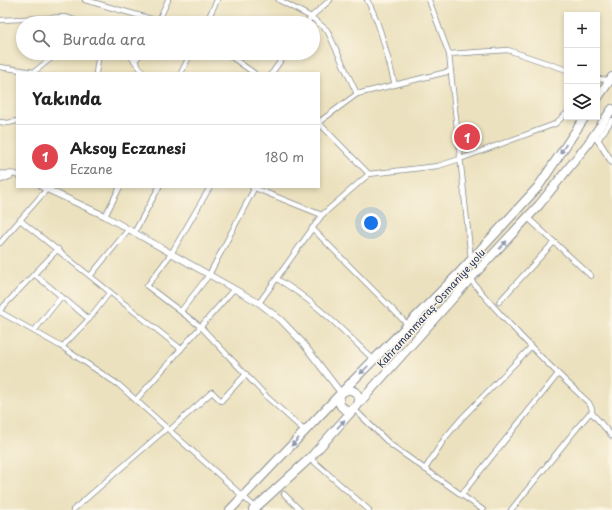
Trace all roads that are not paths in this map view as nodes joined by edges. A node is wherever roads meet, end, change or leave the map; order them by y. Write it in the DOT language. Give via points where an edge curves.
graph roads {
  1 [pos="88,0"];
  2 [pos="168,0"];
  3 [pos="217,0"];
  4 [pos="278,0"];
  5 [pos="330,0"];
  6 [pos="367,0"];
  7 [pos="429,0"];
  8 [pos="139,16"];
  9 [pos="161,16"];
  10 [pos="209,16"];
  11 [pos="309,16"];
  12 [pos="312,16"];
  13 [pos="16,19"];
  14 [pos="0,20"];
  15 [pos="320,24"];
  16 [pos="449,54"];
  17 [pos="49,60"];
  18 [pos="98,60"];
  19 [pos="188,60"];
  20 [pos="236,60"];
  21 [pos="281,60"];
  22 [pos="135,61"];
  23 [pos="0,67"];
  24 [pos="564,69"];
  25 [pos="34,72"];
  26 [pos="96,72"];
  27 [pos="143,72"];
  28 [pos="182,72"];
  29 [pos="253,72"];
  30 [pos="273,72"];
  31 [pos="451,72"];
  32 [pos="611,78"];
  33 [pos="600,79"];
  34 [pos="395,85"];
  35 [pos="357,94"];
  36 [pos="600,94"];
  37 [pos="612,109"];
  38 [pos="564,116"];
  39 [pos="583,120"];
  40 [pos="612,120"];
  41 [pos="16,121"];
  42 [pos="320,121"];
  43 [pos="0,122"];
  44 [pos="320,123"];
  45 [pos="596,137"];
  46 [pos="460,159"];
  47 [pos="612,162"];
  48 [pos="0,174"];
  49 [pos="16,174"];
  50 [pos="369,174"];
  51 [pos="0,180"];
  52 [pos="45,188"];
  53 [pos="119,188"];
  54 [pos="158,188"];
  55 [pos="209,188"];
  56 [pos="252,188"];
  57 [pos="255,188"];
  58 [pos="322,215"];
  59 [pos="105,216"];
  60 [pos="528,218"];
  61 [pos="20,220"];
  62 [pos="312,228"];
  63 [pos="128,230"];
  64 [pos="134,233"];
  65 [pos="554,242"];
  66 [pos="0,243"];
  67 [pos="58,249"];
  68 [pos="171,254"];
  69 [pos="471,259"];
  70 [pos="34,274"];
  71 [pos="91,275"];
  72 [pos="209,275"];
  73 [pos="591,276"];
  74 [pos="276,279"];
  75 [pos="470,279"];
  76 [pos="233,290"];
  77 [pos="110,292"];
  78 [pos="62,297"];
  79 [pos="499,302"];
  80 [pos="259,303"];
  81 [pos="0,311"];
  82 [pos="181,311"];
  83 [pos="89,319"];
  84 [pos="408,325"];
  85 [pos="201,327"];
  86 [pos="34,331"];
  87 [pos="62,347"];
  88 [pos="531,347"];
  89 [pos="181,349"];
  90 [pos="374,360"];
  91 [pos="246,374"];
  92 [pos="558,374"];
  93 [pos="342,392"];
  94 [pos="136,400"];
  95 [pos="356,407"];
  96 [pos="592,413"];
  97 [pos="168,429"];
  98 [pos="305,431"];
  99 [pos="612,436"];
  100 [pos="310,458"];
  101 [pos="424,469"];
  102 [pos="284,494"];
  103 [pos="461,495"];
  104 [pos="243,496"];
  105 [pos="256,509"];
  106 [pos="73,510"];
  107 [pos="230,510"];
  108 [pos="300,510"];
  109 [pos="369,510"];
  110 [pos="483,510"];
  111 [pos="511,510"];
  1 -- 8 [label="street"];
  2 -- 9 [label="street"];
  3 -- 10 [label="street"];
  4 -- 11 [label="street"];
  5 -- 12 [label="street"];
  6 -- 34 [label="street"];
  7 -- 16 [label="street"];
  13 -- 14 [label="street"];
  15 -- 35 [label="street" via="327,30"];
  16 -- 24 [label="street" via="508,50"];
  16 -- 31 [label="street"];
  17 -- 25 [label="street"];
  18 -- 26 [label="street"];
  19 -- 28 [label="street"];
  20 -- 29 [label="street"];
  21 -- 30 [label="street"];
  22 -- 27 [label="street"];
  23 -- 25 [label="street"];
  31 -- 34 [label="street"];
  31 -- 46 [label="street"];
  32 -- 33 [label="street"];
  32 -- 36 [label="highway"];
  34 -- 35 [label="street"];
  35 -- 42 [label="street"];
  37 -- 45 [label="highway, Kahramanmaraş-Osmaniye yolu"];
  38 -- 46 [label="street" via="555,124"];
  39 -- 69 [label="highway, Kahramanmaraş-Osmaniye yolu, one-way" via="538,187"];
  40 -- 45 [label="street"];
  41 -- 43 [label="street"];
  44 -- 50 [label="street"];
  45 -- 47 [label="street"];
  45 -- 60 [label="highway, Kahramanmaraş-Osmaniye yolu"];
  46 -- 50 [label="street" via="438,166"];
  46 -- 69 [label="street"];
  48 -- 49 [label="street"];
  49 -- 51 [label="street"];
  50 -- 58 [label="street"];
  52 -- 59 [label="street"];
  52 -- 61 [label="street"];
  53 -- 59 [label="street"];
  54 -- 64 [label="street"];
  55 -- 68 [label="street"];
  56 -- 72 [label="street"];
  57 -- 58 [label="street"];
  58 -- 62 [label="street"];
  59 -- 63 [label="street"];
  60 -- 65 [label="street"];
  75 -- 60 [label="highway, Kahramanmaraş-Osmaniye yolu, one-way"];
  61 -- 66 [label="street"];
  61 -- 67 [label="street"];
  62 -- 74 [label="street"];
  62 -- 84 [label="street"];
  63 -- 64 [label="street"];
  63 -- 71 [label="street"];
  64 -- 68 [label="street"];
  65 -- 73 [label="street"];
  65 -- 79 [label="street"];
  67 -- 70 [label="street"];
  67 -- 71 [label="street"];
  68 -- 72 [label="street"];
  68 -- 82 [label="street" via="147,286"];
  69 -- 84 [label="highway, Kahramanmaraş-Osmaniye yolu"];
  70 -- 78 [label="street"];
  70 -- 81 [label="street"];
  71 -- 77 [label="street"];
  72 -- 76 [label="street"];
  72 -- 82 [label="street"];
  74 -- 80 [label="street"];
  74 -- 90 [label="street" via="319,308"];
  75 -- 88 [label="street"];
  75 -- 95 [label="highway, Kahramanmaraş-Osmaniye yolu"];
  76 -- 80 [label="street"];
  76 -- 85 [label="street"];
  77 -- 83 [label="street"];
  77 -- 89 [label="street"];
  78 -- 83 [label="street"];
  78 -- 86 [label="street"];
  80 -- 93 [label="street" via="281,320 302,342"];
  81 -- 86 [label="street"];
  82 -- 85 [label="street"];
  83 -- 87 [label="street"];
  84 -- 90 [label="highway, Kahramanmaraş-Osmaniye yolu"];
  85 -- 89 [label="street"];
  85 -- 91 [label="street"];
  86 -- 87 [label="street"];
  87 -- 94 [label="street" via="119,385"];
  88 -- 92 [label="street"];
  88 -- 101 [label="street" via="462,418"];
  89 -- 94 [label="street"];
  90 -- 93 [label="highway, Kahramanmaraş-Osmaniye yolu, one-way"];
  91 -- 97 [label="street" via="221,401 212,392"];
  91 -- 98 [label="street"];
  92 -- 96 [label="street" via="589,403"];
  92 -- 103 [label="street"];
  93 -- 95 [label="highway" via="351,390 356,393 359,400"];
  93 -- 95 [label="highway" via="339,399 342,408 348,410"];
  93 -- 98 [label="highway, Kahramanmaraş-Osmaniye yolu"];
  94 -- 97 [label="street"];
  100 -- 95 [label="highway, Kahramanmaraş-Osmaniye yolu, one-way"];
  95 -- 101 [label="street" via="390,445"];
  96 -- 99 [label="street"];
  96 -- 111 [label="street"];
  97 -- 104 [label="street"];
  97 -- 106 [label="street"];
  98 -- 104 [label="highway, Kahramanmaraş-Osmaniye yolu, one-way"];
  100 -- 105 [label="highway, Kahramanmaraş-Osmaniye yolu"];
  100 -- 109 [label="street"];
  101 -- 103 [label="street"];
  102 -- 108 [label="street"];
  103 -- 110 [label="street"];
  104 -- 105 [label="street"];
  104 -- 107 [label="highway, Kahramanmaraş-Osmaniye yolu"];
}
